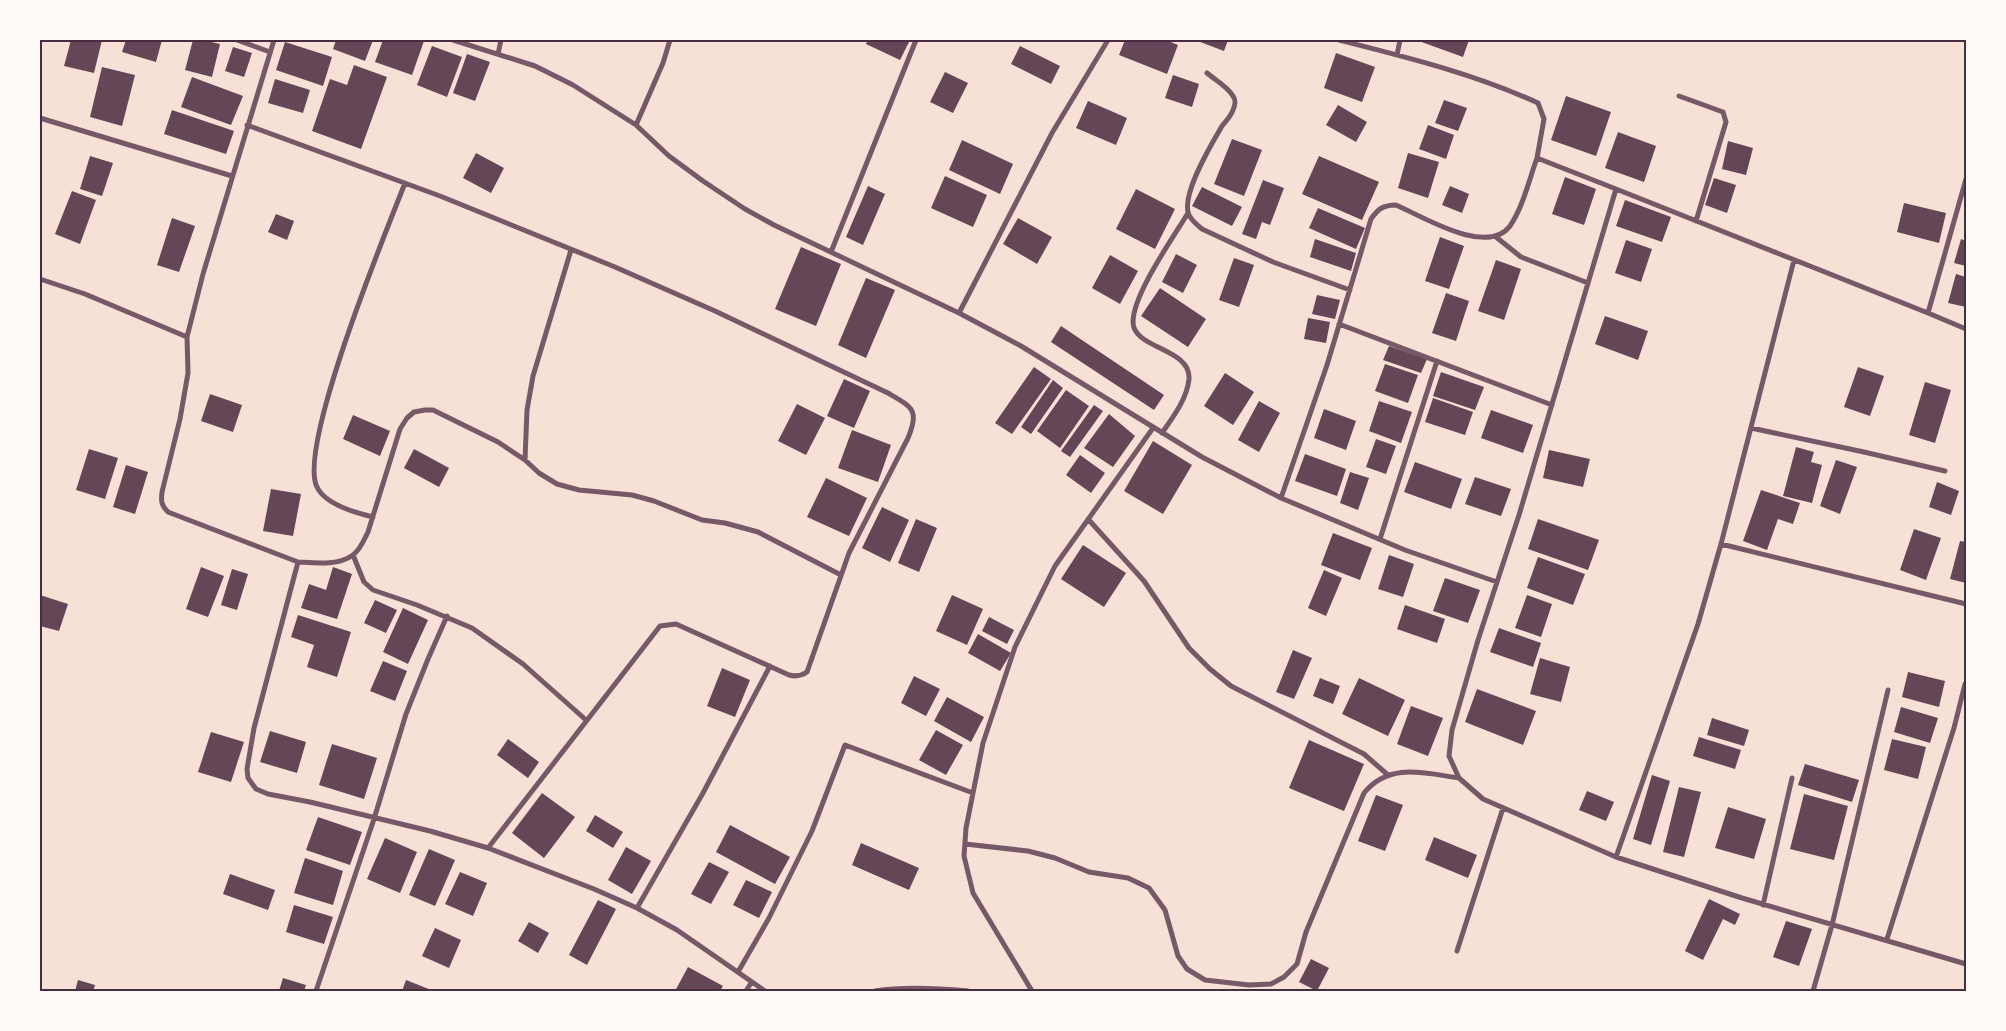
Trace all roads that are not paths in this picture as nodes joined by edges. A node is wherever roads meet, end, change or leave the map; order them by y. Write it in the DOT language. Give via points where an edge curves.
graph roads {
  1 [pos="237,40"];
  2 [pos="274,40"];
  3 [pos="453,40"];
  4 [pos="501,40"];
  5 [pos="670,40"];
  6 [pos="916,40"];
  7 [pos="1108,40"];
  8 [pos="1339,40"];
  9 [pos="1400,40"];
  10 [pos="270,52"];
  11 [pos="498,54"];
  12 [pos="1397,55"];
  13 [pos="1207,73"];
  14 [pos="1679,96"];
  15 [pos="40,118"];
  16 [pos="247,125"];
  17 [pos="636,125"];
  18 [pos="1536,158"];
  19 [pos="232,176"];
  20 [pos="1966,179"];
  21 [pos="405,183"];
  22 [pos="1616,189"];
  23 [pos="1188,213"];
  24 [pos="1696,221"];
  25 [pos="1496,237"];
  26 [pos="571,250"];
  27 [pos="831,252"];
  28 [pos="1794,260"];
  29 [pos="40,279"];
  30 [pos="1588,283"];
  31 [pos="1350,290"];
  32 [pos="959,313"];
  33 [pos="1928,313"];
  34 [pos="1339,324"];
  35 [pos="1966,330"];
  36 [pos="187,338"];
  37 [pos="1437,361"];
  38 [pos="1552,405"];
  39 [pos="1153,428"];
  40 [pos="1751,428"];
  41 [pos="1162,434"];
  42 [pos="526,460"];
  43 [pos="1945,471"];
  44 [pos="1282,498"];
  45 [pos="372,517"];
  46 [pos="1088,519"];
  47 [pos="1380,539"];
  48 [pos="1721,544"];
  49 [pos="353,555"];
  50 [pos="298,562"];
  51 [pos="841,575"];
  52 [pos="1497,582"];
  53 [pos="1966,604"];
  54 [pos="447,616"];
  55 [pos="770,666"];
  56 [pos="1965,684"];
  57 [pos="1888,690"];
  58 [pos="586,720"];
  59 [pos="1388,774"];
  60 [pos="1459,778"];
  61 [pos="1792,778"];
  62 [pos="973,793"];
  63 [pos="1503,808"];
  64 [pos="374,819"];
  65 [pos="964,844"];
  66 [pos="488,848"];
  67 [pos="1616,857"];
  68 [pos="1763,905"];
  69 [pos="637,908"];
  70 [pos="1832,924"];
  71 [pos="1887,939"];
  72 [pos="1457,951"];
  73 [pos="1966,964"];
  74 [pos="738,972"];
  75 [pos="751,983"];
  76 [pos="1271,984"];
  77 [pos="316,991"];
  78 [pos="746,991"];
  79 [pos="765,991"];
  80 [pos="875,991"];
  81 [pos="968,991"];
  82 [pos="1032,991"];
  83 [pos="1271,991"];
  84 [pos="1814,991"];
  1 -- 10 [label="street"];
  2 -- 10 [label="street"];
  3 -- 11 [label="street"];
  4 -- 11 [label="street"];
  5 -- 17 [label="street"];
  6 -- 27 [label="street"];
  7 -- 32 [label="street" via="1052,133"];
  8 -- 12 [label="street"];
  9 -- 12 [label="street"];
  10 -- 16 [label="street"];
  11 -- 17 [label="street" via="535,66 573,85"];
  12 -- 18 [label="street" via="1538,103 1544,119"];
  13 -- 23 [label="street" via="1233,95 1235,104 1193,186 1187,201"];
  14 -- 24 [label="street" via="1723,112 1726,122"];
  15 -- 19 [label="street"];
  16 -- 19 [label="street"];
  16 -- 21 [label="street"];
  17 -- 27 [label="street" via="702,181 745,209"];
  18 -- 22 [label="street"];
  18 -- 25 [label="street" via="1516,214 1508,228"];
  19 -- 36 [label="street"];
  20 -- 33 [label="street"];
  21 -- 26 [label="street"];
  21 -- 45 [label="street" via="336,366 315,453 317,488 350,512"];
  22 -- 24 [label="street"];
  22 -- 30 [label="street"];
  23 -- 31 [label="street" via="1202,229 1273,262"];
  23 -- 41 [label="street" via="1139,300 1133,324 1137,333 1182,361 1188,370 1186,390"];
  24 -- 28 [label="street"];
  25 -- 30 [label="street" via="1521,257"];
  25 -- 31 [label="street" via="1483,238 1457,232 1396,205 1385,205 1371,219"];
  26 -- 42 [label="street" via="533,376 527,410"];
  26 -- 51 [label="street" via="715,311 875,387 911,408 914,426"];
  27 -- 32 [label="street"];
  28 -- 33 [label="street"];
  28 -- 40 [label="street"];
  29 -- 36 [label="street" via="85,294"];
  30 -- 38 [label="street"];
  31 -- 34 [label="street"];
  32 -- 39 [label="street" via="1021,346"];
  33 -- 35 [label="street"];
  34 -- 37 [label="street"];
  34 -- 44 [label="street"];
  36 -- 50 [label="street" via="188,373 162,492 163,507 168,512"];
  37 -- 38 [label="street"];
  37 -- 47 [label="street"];
  38 -- 52 [label="street"];
  39 -- 41 [label="street"];
  39 -- 46 [label="street"];
  40 -- 43 [label="street"];
  40 -- 48 [label="street"];
  41 -- 44 [label="street"];
  42 -- 45 [label="street" via="442,414 425,410 414,412 400,429"];
  42 -- 51 [label="street" via="557,484 632,495 702,520 758,532"];
  44 -- 47 [label="street"];
  45 -- 49 [label="street" via="361,546"];
  46 -- 59 [label="street" via="1144,581 1189,648 1210,669 1231,686 1364,754"];
  46 -- 62 [label="street" via="1055,566 1015,647 983,742"];
  47 -- 52 [label="street"];
  48 -- 53 [label="street"];
  48 -- 67 [label="street" via="1698,624"];
  49 -- 50 [label="street" via="322,563"];
  49 -- 54 [label="street" via="364,582 373,590"];
  50 -- 64 [label="street" via="254,728 248,778 256,789 268,794"];
  51 -- 55 [label="street" via="807,672 794,677"];
  52 -- 60 [label="street" via="1452,730 1449,756"];
  54 -- 58 [label="street" via="505,650"];
  54 -- 64 [label="street" via="406,714"];
  55 -- 58 [label="street" via="676,624 666,624 654,632"];
  55 -- 69 [label="street" via="712,777"];
  56 -- 71 [label="street"];
  57 -- 70 [label="street"];
  58 -- 66 [label="street"];
  59 -- 60 [label="street" via="1408,771"];
  59 -- 76 [label="street" via="1373,782 1364,793 1306,932 1297,964"];
  60 -- 63 [label="street" via="1483,798"];
  61 -- 68 [label="street"];
  62 -- 65 [label="street"];
  62 -- 74 [label="street" via="845,745 812,831"];
  63 -- 67 [label="street"];
  63 -- 72 [label="street"];
  64 -- 66 [label="street"];
  64 -- 77 [label="street"];
  65 -- 76 [label="street" via="1028,851 1089,872 1128,878 1149,888 1165,910 1178,956 1188,969 1205,980"];
  65 -- 82 [label="street" via="973,893"];
  66 -- 69 [label="street"];
  67 -- 68 [label="street"];
  68 -- 70 [label="street"];
  69 -- 74 [label="street" via="677,930"];
  70 -- 71 [label="street"];
  70 -- 84 [label="street"];
  71 -- 73 [label="street"];
  74 -- 75 [label="street"];
  75 -- 78 [label="street"];
  75 -- 79 [label="street"];
  76 -- 83 [label="street"];
  80 -- 81 [label="street" via="892,988"];
}
